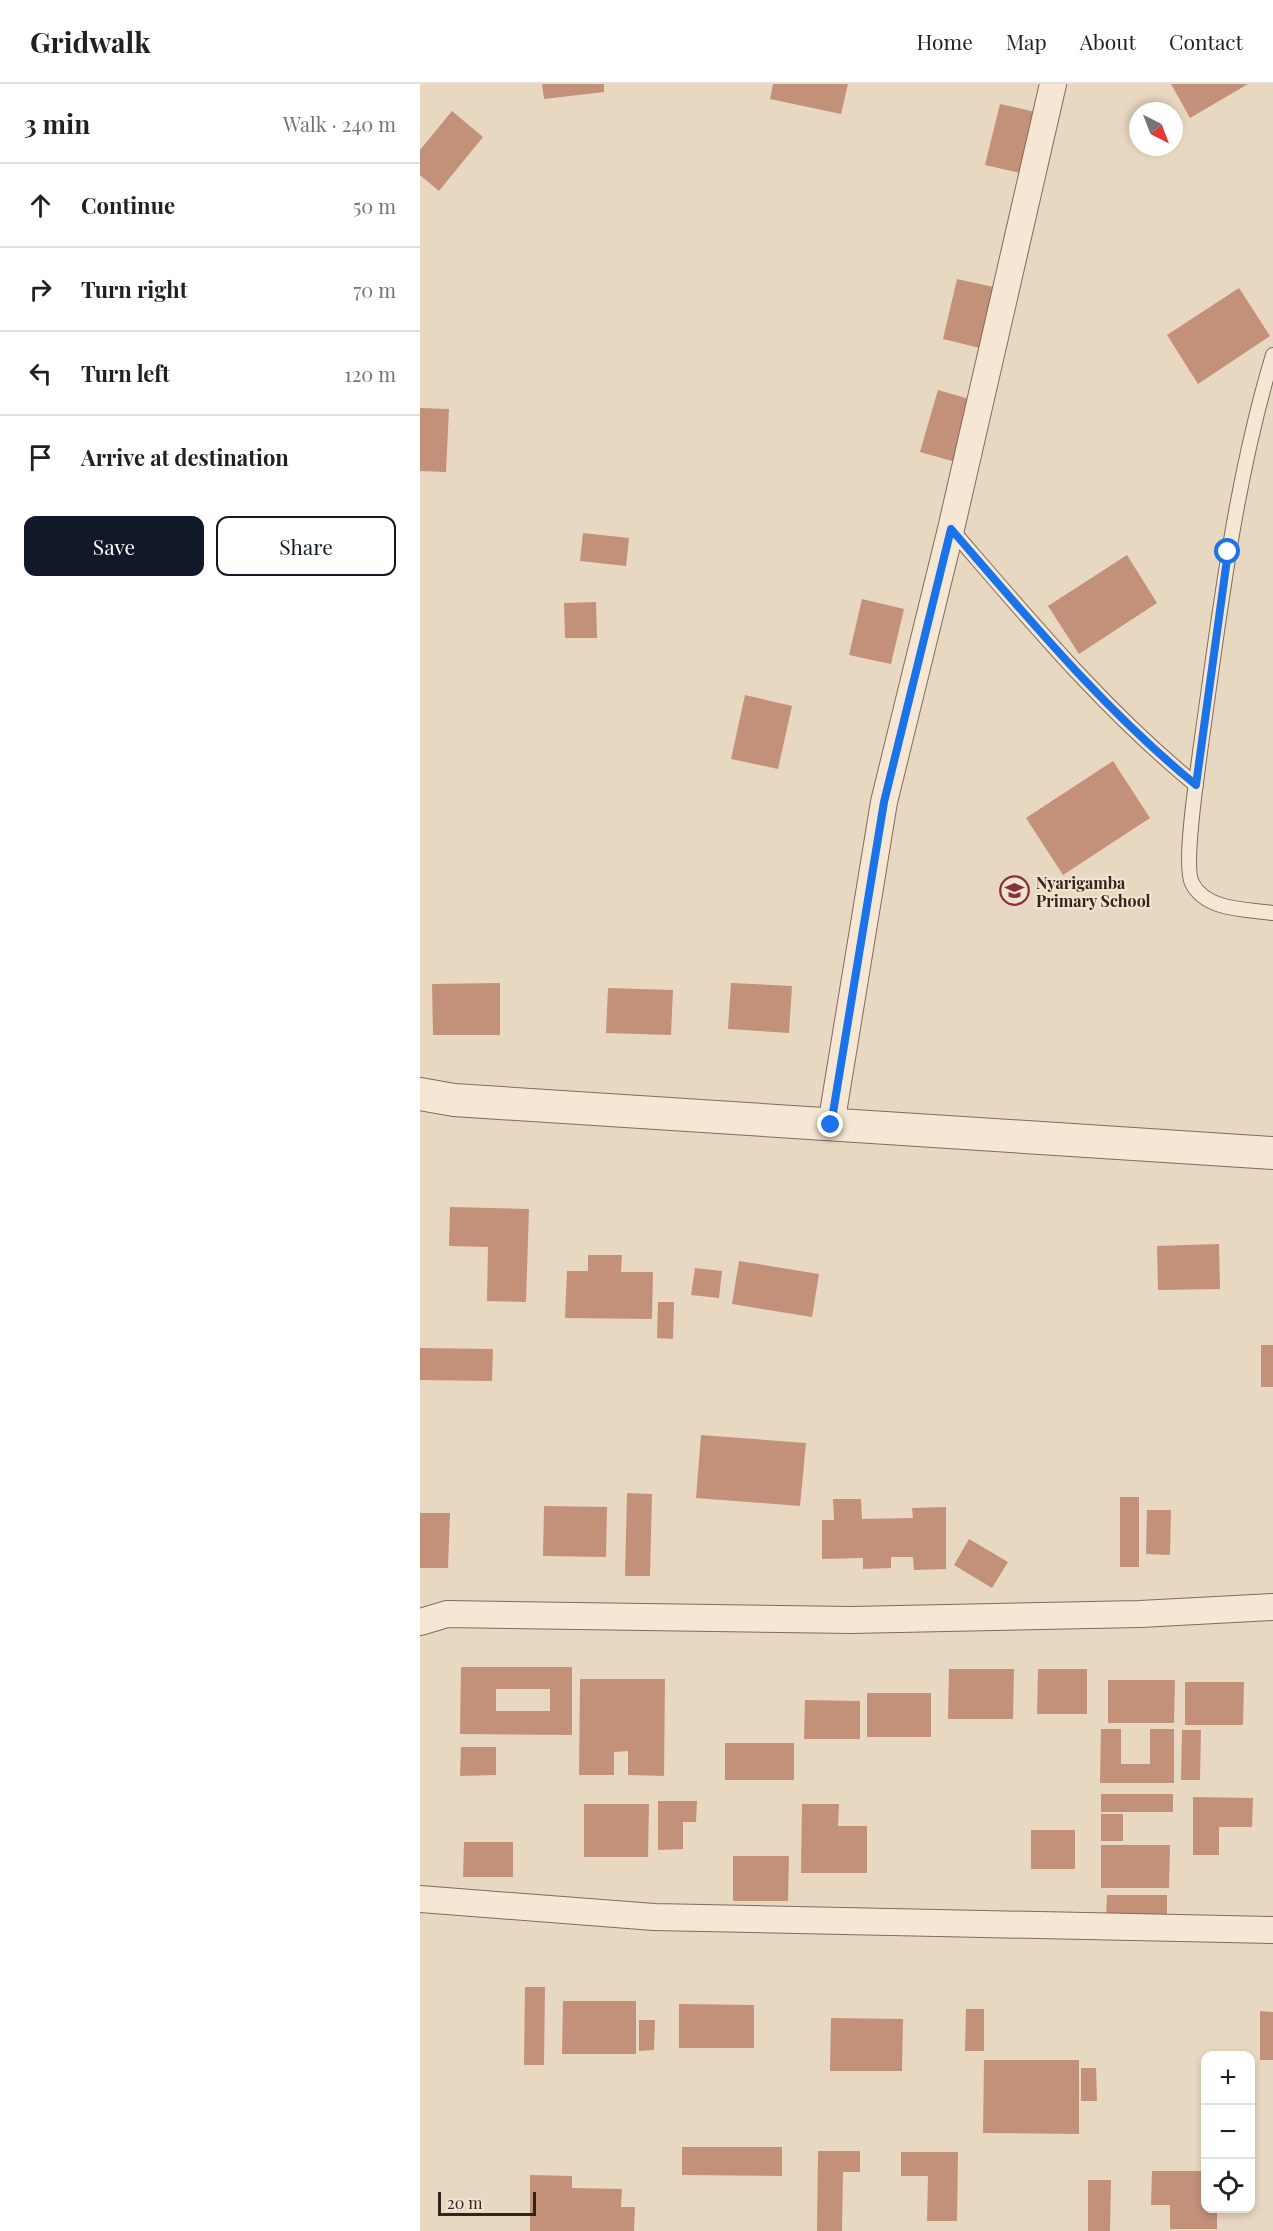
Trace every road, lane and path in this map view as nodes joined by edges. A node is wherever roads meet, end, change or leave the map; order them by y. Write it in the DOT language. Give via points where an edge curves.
graph roads {
  1 [pos="1053,84"];
  2 [pos="1273,355"];
  3 [pos="951,529"];
  4 [pos="1196,785"];
  5 [pos="1273,913"];
  6 [pos="420,1094"];
  7 [pos="831,1125"];
  8 [pos="1273,1154"];
  9 [pos="1273,1607"];
  10 [pos="420,1623"];
  11 [pos="420,1899"];
  12 [pos="1273,1930"];
  1 -- 3 [label="street"];
  2 -- 4 [label="lane" via="1261,393 1228,552"];
  3 -- 4 [label="lane" via="1098,695"];
  3 -- 7 [label="street" via="884,802"];
  4 -- 5 [label="lane" via="1189,862 1191,882 1202,897 1221,906"];
  6 -- 7 [label="street" via="454,1100"];
  7 -- 8 [label="street"];
  9 -- 10 [label="street" via="851,1620 447,1614"];
  11 -- 12 [label="street" via="654,1917"];
}
